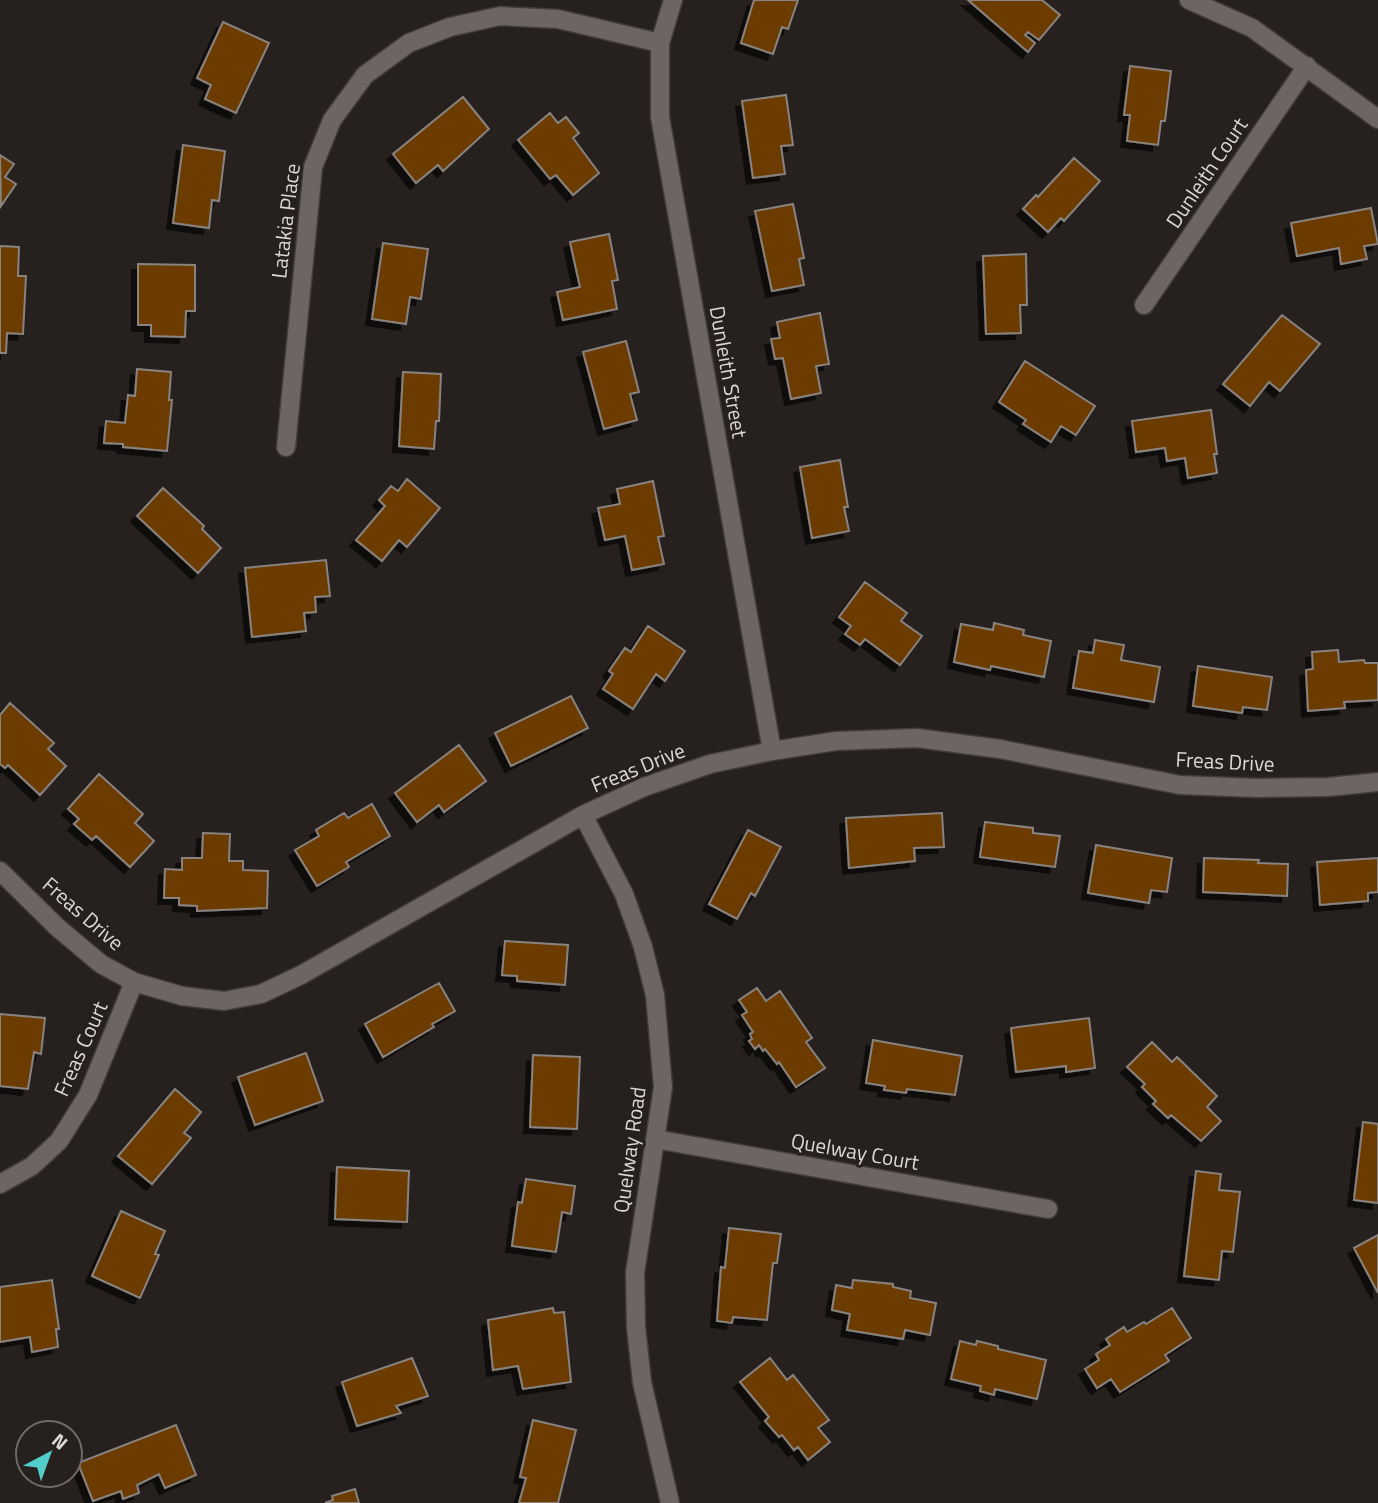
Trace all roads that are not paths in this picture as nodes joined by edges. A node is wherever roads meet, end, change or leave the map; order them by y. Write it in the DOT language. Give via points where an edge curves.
graph roads {
  1 [pos="673,0"];
  2 [pos="1189,0"];
  3 [pos="660,43"];
  4 [pos="1307,66"];
  5 [pos="1378,120"];
  6 [pos="1144,305"];
  7 [pos="286,447"];
  8 [pos="772,751"];
  9 [pos="1378,782"];
  10 [pos="583,815"];
  11 [pos="0,871"];
  12 [pos="134,982"];
  13 [pos="655,1139"];
  14 [pos="0,1184"];
  15 [pos="1048,1209"];
  16 [pos="670,1503"];
  1 -- 3 [label="street, Dunleith Street"];
  2 -- 4 [label="street" via="1252,28"];
  3 -- 7 [label="street, Latakia Place" via="558,19 500,16 450,27 409,43 365,75 332,120 313,167"];
  3 -- 8 [label="street, Dunleith Street" via="660,117"];
  4 -- 5 [label="street"];
  4 -- 6 [label="street, Dunleith Court"];
  8 -- 9 [label="street, Freas Drive" via="836,741 917,738 1000,749 1180,785 1328,787"];
  8 -- 10 [label="street, Freas Drive" via="710,764"];
  10 -- 12 [label="street, Freas Drive" via="301,975 261,993 224,1001 183,996"];
  10 -- 13 [label="street, Quelway Road" via="624,894 655,995 663,1087"];
  11 -- 12 [label="street, Freas Drive" via="101,964"];
  12 -- 14 [label="street, Freas Court" via="89,1095 59,1141 32,1166"];
  13 -- 15 [label="street, Quelway Court"];
  13 -- 16 [label="street, Quelway Road" via="635,1273 636,1327 642,1382"];
}
